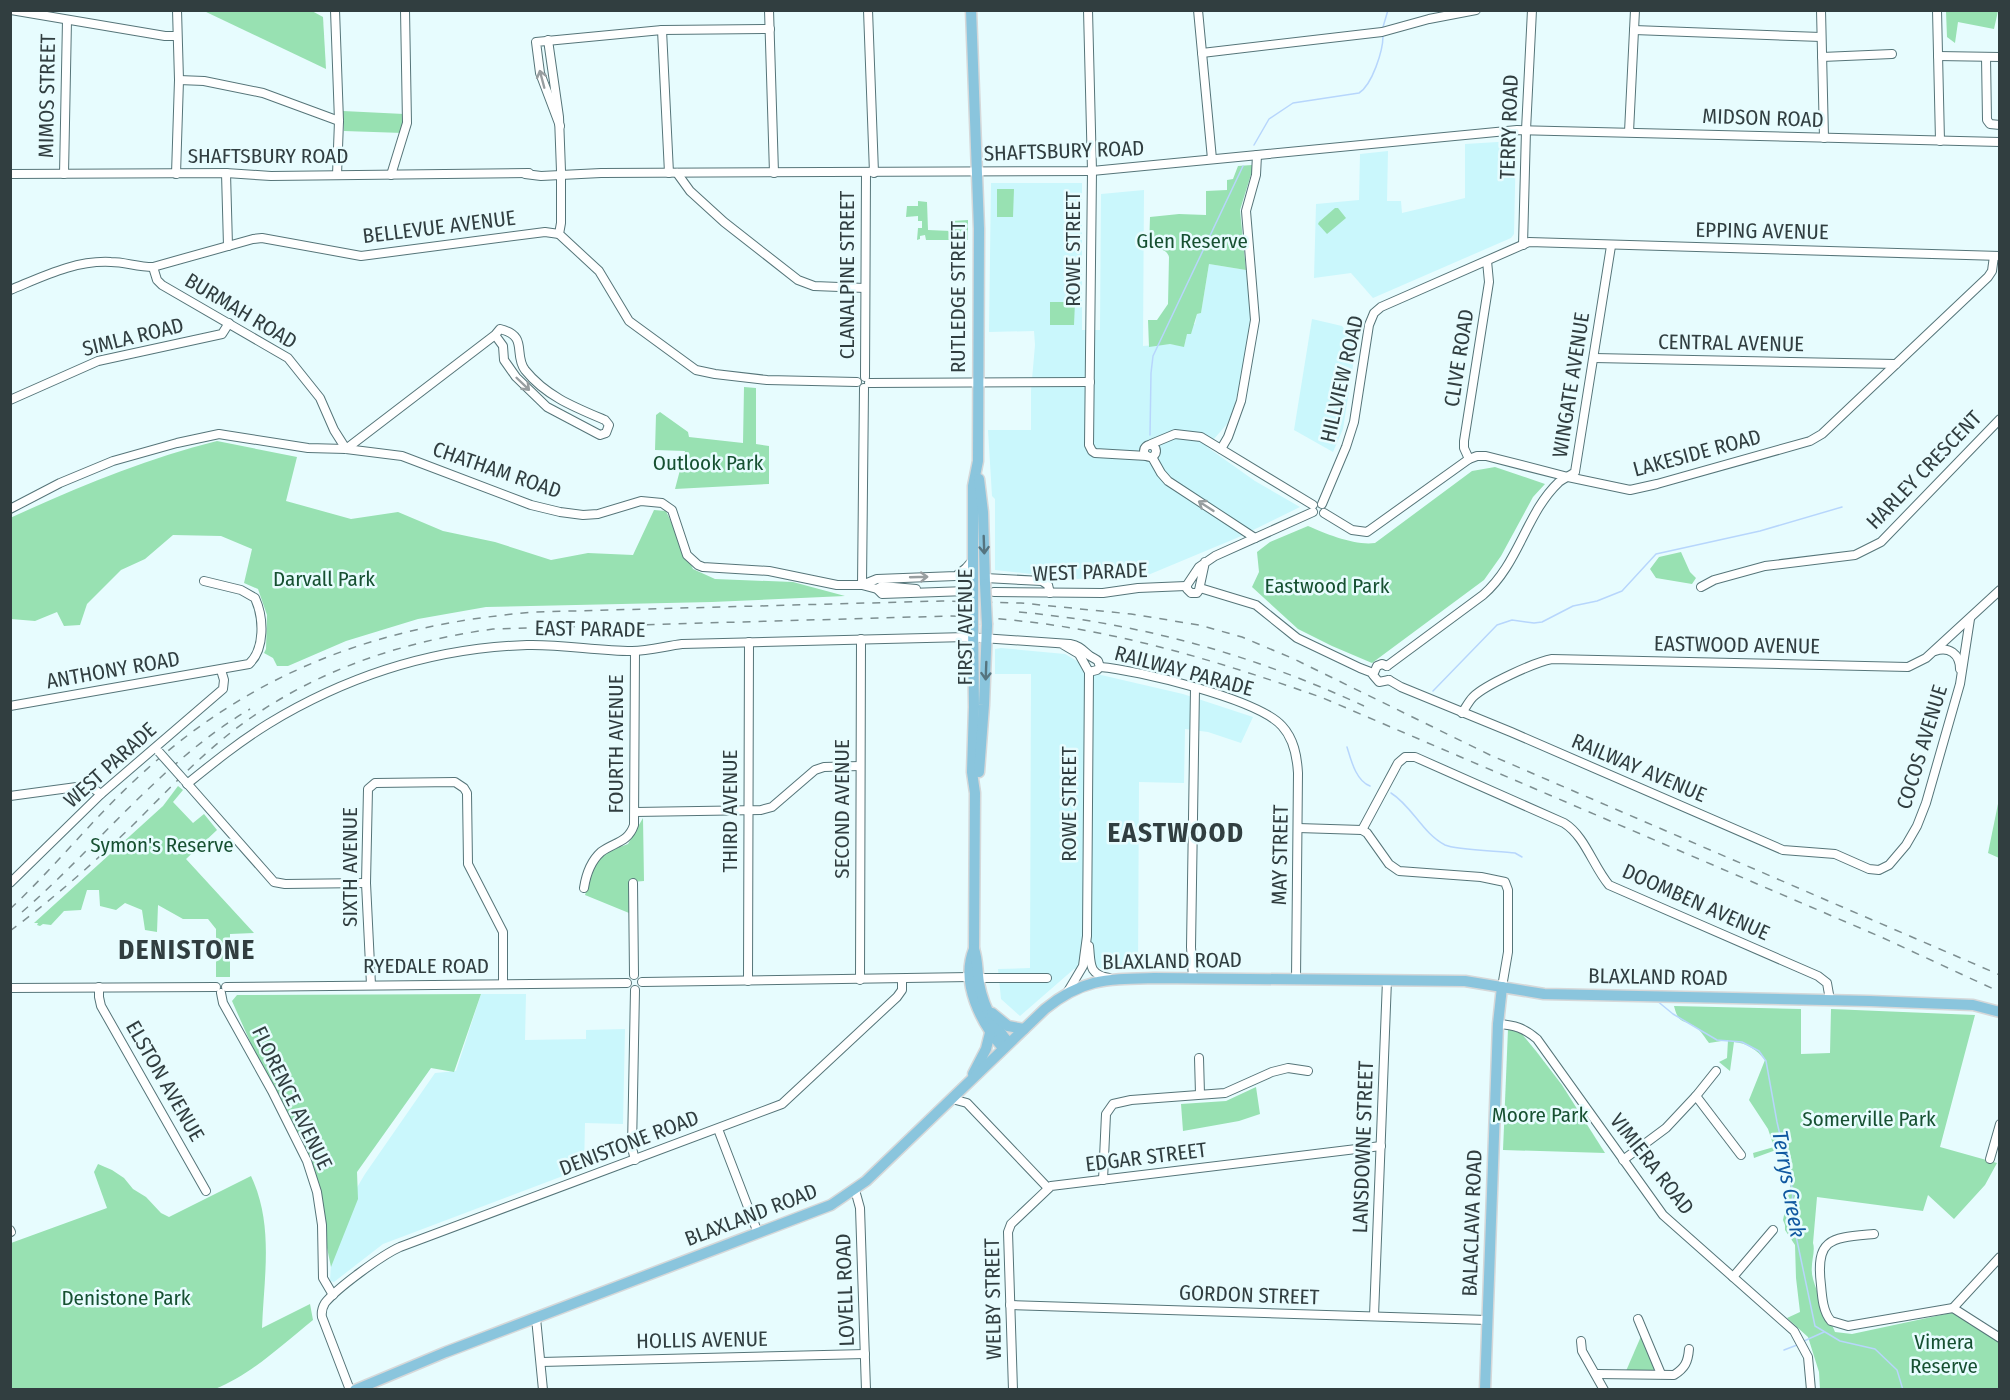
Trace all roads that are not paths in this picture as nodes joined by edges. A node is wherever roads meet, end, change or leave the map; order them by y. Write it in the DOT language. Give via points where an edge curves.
graph roads {
  1 [pos="11,10"];
  2 [pos="177,10"];
  3 [pos="335,10"];
  4 [pos="405,10"];
  5 [pos="769,10"];
  6 [pos="868,10"];
  7 [pos="971,10"];
  8 [pos="1088,10"];
  9 [pos="1198,10"];
  10 [pos="1476,10"];
  11 [pos="1532,10"];
  12 [pos="1635,10"];
  13 [pos="1821,10"];
  14 [pos="1936,10"];
  15 [pos="67,20"];
  16 [pos="770,29"];
  17 [pos="662,30"];
  18 [pos="1634,30"];
  19 [pos="177,36"];
  20 [pos="1821,37"];
  21 [pos="1202,53"];
  22 [pos="1892,54"];
  23 [pos="1938,56"];
  24 [pos="1822,57"];
  25 [pos="1986,57"];
  26 [pos="2000,57"];
  27 [pos="178,80"];
  28 [pos="339,121"];
  29 [pos="2000,125"];
  30 [pos="1526,130"];
  31 [pos="1629,132"];
  32 [pos="1824,138"];
  33 [pos="1940,141"];
  34 [pos="2000,142"];
  35 [pos="1257,155"];
  36 [pos="1212,159"];
  37 [pos="1092,171"];
  38 [pos="977,172"];
  39 [pos="225,173"];
  40 [pos="673,173"];
  41 [pos="774,173"];
  42 [pos="870,173"];
  43 [pos="10,174"];
  44 [pos="64,174"];
  45 [pos="176,174"];
  46 [pos="561,174"];
  47 [pos="337,175"];
  48 [pos="391,175"];
  49 [pos="559,234"];
  50 [pos="1523,245"];
  51 [pos="228,246"];
  52 [pos="1611,246"];
  53 [pos="1997,256"];
  54 [pos="1487,261"];
  55 [pos="153,267"];
  56 [pos="865,288"];
  57 [pos="10,290"];
  58 [pos="229,323"];
  59 [pos="495,335"];
  60 [pos="1594,358"];
  61 [pos="1867,364"];
  62 [pos="1896,364"];
  63 [pos="1881,378"];
  64 [pos="864,382"];
  65 [pos="977,382"];
  66 [pos="1090,382"];
  67 [pos="10,400"];
  68 [pos="1996,422"];
  69 [pos="2000,432"];
  70 [pos="1221,448"];
  71 [pos="346,449"];
  72 [pos="1150,451"];
  73 [pos="1469,459"];
  74 [pos="978,461"];
  75 [pos="1568,477"];
  76 [pos="10,509"];
  77 [pos="1318,509"];
  78 [pos="1255,538"];
  79 [pos="973,560"];
  80 [pos="1205,562"];
  81 [pos="204,581"];
  82 [pos="988,584"];
  83 [pos="1188,584"];
  84 [pos="862,585"];
  85 [pos="970,587"];
  86 [pos="1200,587"];
  87 [pos="1701,587"];
  88 [pos="2000,590"];
  89 [pos="1050,593"];
  90 [pos="1970,619"];
  91 [pos="973,637"];
  92 [pos="987,637"];
  93 [pos="861,639"];
  94 [pos="749,642"];
  95 [pos="1062,644"];
  96 [pos="635,651"];
  97 [pos="1933,652"];
  98 [pos="1091,658"];
  99 [pos="1388,666"];
  100 [pos="1100,667"];
  101 [pos="1087,669"];
  102 [pos="221,670"];
  103 [pos="1373,673"];
  104 [pos="1389,680"];
  105 [pos="1960,684"];
  106 [pos="1195,688"];
  107 [pos="10,706"];
  108 [pos="1462,713"];
  109 [pos="1287,732"];
  110 [pos="157,750"];
  111 [pos="860,766"];
  112 [pos="186,782"];
  113 [pos="975,793"];
  114 [pos="101,795"];
  115 [pos="10,796"];
  116 [pos="748,811"];
  117 [pos="635,812"];
  118 [pos="1298,828"];
  119 [pos="1362,830"];
  120 [pos="1879,870"];
  121 [pos="366,883"];
  122 [pos="633,883"];
  123 [pos="10,884"];
  124 [pos="584,888"];
  125 [pos="1087,936"];
  126 [pos="634,975"];
  127 [pos="974,978"];
  128 [pos="1047,978"];
  129 [pos="902,979"];
  130 [pos="1112,979"];
  131 [pos="1193,979"];
  132 [pos="860,980"];
  133 [pos="1296,980"];
  134 [pos="1388,980"];
  135 [pos="748,981"];
  136 [pos="642,982"];
  137 [pos="627,983"];
  138 [pos="503,984"];
  139 [pos="371,985"];
  140 [pos="99,987"];
  141 [pos="1502,987"];
  142 [pos="10,988"];
  143 [pos="221,989"];
  144 [pos="635,990"];
  145 [pos="1067,993"];
  146 [pos="1830,1000"];
  147 [pos="988,1008"];
  148 [pos="2000,1012"];
  149 [pos="1498,1024"];
  150 [pos="1024,1029"];
  151 [pos="990,1033"];
  152 [pos="1006,1046"];
  153 [pos="1199,1058"];
  154 [pos="1308,1071"];
  155 [pos="1716,1071"];
  156 [pos="968,1084"];
  157 [pos="1200,1094"];
  158 [pos="1696,1096"];
  159 [pos="952,1099"];
  160 [pos="2000,1124"];
  161 [pos="718,1129"];
  162 [pos="1381,1146"];
  163 [pos="1741,1155"];
  164 [pos="1990,1159"];
  165 [pos="635,1160"];
  166 [pos="1623,1160"];
  167 [pos="1103,1180"];
  168 [pos="1048,1188"];
  169 [pos="855,1190"];
  170 [pos="206,1191"];
  171 [pos="1773,1230"];
  172 [pos="758,1233"];
  173 [pos="1874,1234"];
  174 [pos="2000,1257"];
  175 [pos="1733,1277"];
  176 [pos="333,1295"];
  177 [pos="1010,1305"];
  178 [pos="1953,1308"];
  179 [pos="1374,1316"];
  180 [pos="536,1318"];
  181 [pos="1638,1319"];
  182 [pos="1487,1320"];
  183 [pos="2000,1338"];
  184 [pos="1581,1341"];
  185 [pos="1689,1348"];
  186 [pos="865,1354"];
  187 [pos="541,1362"];
  188 [pos="1597,1374"];
  189 [pos="1661,1374"];
  190 [pos="352,1389"];
  191 [pos="543,1389"];
  192 [pos="866,1389"];
  193 [pos="1013,1389"];
  194 [pos="1485,1389"];
  195 [pos="1604,1389"];
  196 [pos="1811,1389"];
  1 -- 15 [label="street"];
  2 -- 19 [label="street"];
  3 -- 28 [label="street"];
  4 -- 48 [label="street" via="407,123"];
  5 -- 16 [label="street"];
  6 -- 42 [label="street, CLANALPINE STREET"];
  7 -- 38 [label="main road, RUTLEDGE STREET"];
  8 -- 37 [label="street, ROWE STREET"];
  9 -- 21 [label="street"];
  10 -- 21 [label="street" via="1383,32"];
  11 -- 30 [label="street, TERRY ROAD"];
  12 -- 18 [label="street"];
  13 -- 20 [label="street"];
  14 -- 23 [label="street"];
  15 -- 19 [label="street"];
  15 -- 44 [label="street, MIMOS STREET"];
  16 -- 17 [label="street"];
  16 -- 41 [label="street"];
  17 -- 40 [label="street"];
  17 -- 46 [label="street" via="536,42 540,73 560,126"];
  18 -- 20 [label="street"];
  18 -- 31 [label="street"];
  19 -- 27 [label="street"];
  20 -- 24 [label="street"];
  21 -- 36 [label="street"];
  22 -- 24 [label="street"];
  23 -- 25 [label="street"];
  23 -- 33 [label="street"];
  24 -- 32 [label="street"];
  25 -- 26 [label="street"];
  25 -- 29 [label="street" via="1987,120"];
  27 -- 28 [label="street" via="263,93"];
  27 -- 45 [label="street"];
  28 -- 47 [label="street"];
  30 -- 31 [label="street, MIDSON ROAD"];
  30 -- 35 [label="street, SHAFTSBURY ROAD"];
  30 -- 50 [label="street, TERRY ROAD"];
  31 -- 32 [label="street, MIDSON ROAD"];
  32 -- 33 [label="street, MIDSON ROAD"];
  33 -- 34 [label="street, MIDSON ROAD"];
  35 -- 36 [label="street, SHAFTSBURY ROAD"];
  35 -- 70 [label="street" via="1256,176 1246,211 1255,320 1241,400"];
  36 -- 37 [label="street, SHAFTSBURY ROAD"];
  37 -- 38 [label="street, SHAFTSBURY ROAD"];
  37 -- 66 [label="street, ROWE STREET"];
  38 -- 42 [label="street, SHAFTSBURY ROAD"];
  38 -- 65 [label="main road, RUTLEDGE STREET"];
  39 -- 45 [label="street, SHAFTSBURY ROAD"];
  39 -- 47 [label="street, SHAFTSBURY ROAD"];
  39 -- 51 [label="street"];
  40 -- 41 [label="street, SHAFTSBURY ROAD"];
  40 -- 46 [label="street, SHAFTSBURY ROAD"];
  40 -- 56 [label="street" via="724,222 798,280 814,286"];
  41 -- 42 [label="street, SHAFTSBURY ROAD"];
  42 -- 56 [label="street, CLANALPINE STREET"];
  43 -- 44 [label="street, SHAFTSBURY ROAD"];
  44 -- 45 [label="street, SHAFTSBURY ROAD"];
  46 -- 48 [label="street, SHAFTSBURY ROAD"];
  46 -- 49 [label="street"];
  47 -- 48 [label="street, SHAFTSBURY ROAD"];
  49 -- 51 [label="street, BELLEVUE AVENUE" via="545,232 361,256 261,238"];
  49 -- 64 [label="street" via="599,271 628,321 696,370 767,380"];
  50 -- 52 [label="street, EPPING AVENUE" via="1529,242"];
  50 -- 54 [label="street, HILLVIEW ROAD"];
  51 -- 55 [label="street, BELLEVUE AVENUE"];
  52 -- 53 [label="street, EPPING AVENUE"];
  52 -- 60 [label="street, WINGATE AVENUE"];
  53 -- 62 [label="street, LAKESIDE ROAD" via="1988,277"];
  54 -- 73 [label="street, CLIVE ROAD" via="1489,282 1464,441"];
  54 -- 77 [label="street, HILLVIEW ROAD" via="1374,313 1353,429"];
  55 -- 57 [label="street, BELLEVUE AVENUE" via="89,262"];
  55 -- 58 [label="street, BURMAH ROAD" via="162,285"];
  56 -- 64 [label="street, CLANALPINE STREET"];
  58 -- 67 [label="street, SIMLA ROAD" via="222,334 98,361"];
  58 -- 71 [label="street, BURMAH ROAD" via="288,358 320,398"];
  59 -- 59 [label="street, one-way" via="503,346 504,360 516,377 547,407 600,435 606,433 609,425 604,420 546,392 522,367 517,338 500,329"];
  59 -- 71 [label="street"];
  60 -- 61 [label="street, CENTRAL AVENUE"];
  60 -- 75 [label="street, WINGATE AVENUE" via="1575,472"];
  61 -- 62 [label="street, CENTRAL AVENUE"];
  61 -- 63 [label="street"];
  62 -- 63 [label="street, LAKESIDE ROAD"];
  63 -- 75 [label="street, LAKESIDE ROAD" via="1810,441 1638,489"];
  64 -- 65 [label="street"];
  64 -- 84 [label="street, CLANALPINE STREET"];
  65 -- 66 [label="street"];
  65 -- 74 [label="main road, RUTLEDGE STREET"];
  66 -- 72 [label="street, ROWE STREET" via="1092,451"];
  68 -- 69 [label="street"];
  68 -- 87 [label="street, HARLEY CRESCENT" via="1886,538 1863,552 1765,566"];
  70 -- 72 [label="street" via="1201,437 1176,434"];
  70 -- 77 [label="street"];
  71 -- 76 [label="street, CHATHAM ROAD" via="308,448 219,434 113,461"];
  71 -- 84 [label="street, CHATHAM ROAD" via="402,456 531,505 560,512 598,514 641,501 662,502 672,510 687,555 698,565 769,571 837,585"];
  78 -- 72 [label="street, one-way" via="1168,481"];
  73 -- 75 [label="street, LAKESIDE ROAD" via="1486,456"];
  73 -- 77 [label="street" via="1367,532 1352,530"];
  74 -- 79 [label="main road, RUTLEDGE STREET" via="973,486"];
  74 -- 82 [label="main road, FIRST AVENUE, one-way"];
  75 -- 99 [label="street, WINGATE AVENUE" via="1545,499 1497,582"];
  77 -- 78 [label="street"];
  78 -- 80 [label="street"];
  84 -- 79 [label="street, CHATHAM ROAD, one-way" via="877,579 956,576"];
  79 -- 85 [label="main road, RUTLEDGE STREET"];
  80 -- 83 [label="street"];
  80 -- 86 [label="street"];
  81 -- 102 [label="street, ANTHONY ROAD" via="252,595 260,617 261,642 254,660 246,666"];
  82 -- 85 [label="main road" via="979,578"];
  82 -- 89 [label="street, WEST PARADE"];
  82 -- 89 [label="street" via="1041,581 1048,585"];
  82 -- 92 [label="main road, FIRST AVENUE, bridge"];
  83 -- 86 [label="street, WEST PARADE" via="1187,591 1193,594"];
  83 -- 89 [label="street, WEST PARADE" via="1103,593"];
  84 -- 85 [label="street" via="940,591"];
  85 -- 91 [label="main road, FIRST AVENUE, bridge"];
  86 -- 103 [label="street" via="1256,605 1297,638"];
  88 -- 90 [label="street, EASTWOOD AVENUE"];
  90 -- 97 [label="street, EASTWOOD AVENUE"];
  90 -- 105 [label="street, COCOS AVENUE"];
  91 -- 92 [label="street, EAST PARADE"];
  91 -- 93 [label="street, EAST PARADE"];
  91 -- 113 [label="main road, FIRST AVENUE"];
  92 -- 95 [label="street, EAST PARADE"];
  92 -- 113 [label="main road, FIRST AVENUE, one-way" via="984,718"];
  93 -- 94 [label="street, EAST PARADE"];
  93 -- 111 [label="street, SECOND AVENUE"];
  94 -- 96 [label="street, EAST PARADE" via="682,644"];
  94 -- 116 [label="street, THIRD AVENUE"];
  95 -- 98 [label="street, EAST PARADE" via="1078,646"];
  95 -- 101 [label="street" via="1079,654"];
  96 -- 112 [label="street, EAST PARADE" via="529,645 462,650 419,659 367,675 316,698 268,724"];
  96 -- 117 [label="street, FOURTH AVENUE"];
  97 -- 105 [label="street" via="1944,649 1956,655"];
  97 -- 108 [label="street, EASTWOOD AVENUE" via="1915,665 1901,667 1552,659 1482,690"];
  98 -- 100 [label="street"];
  98 -- 101 [label="street" via="1087,660"];
  99 -- 103 [label="street" via="1379,665"];
  99 -- 104 [label="street"];
  100 -- 101 [label="street" via="1096,672"];
  100 -- 106 [label="street, RAILWAY PARADE"];
  101 -- 125 [label="street, ROWE STREET"];
  102 -- 107 [label="street, ANTHONY ROAD"];
  102 -- 110 [label="street, WEST PARADE" via="223,688"];
  103 -- 104 [label="street" via="1379,682"];
  104 -- 108 [label="street, RAILWAY AVENUE"];
  105 -- 120 [label="street, COCOS AVENUE" via="1921,817 1906,845 1889,865"];
  106 -- 109 [label="street, RAILWAY PARADE" via="1259,709"];
  106 -- 131 [label="street"];
  108 -- 120 [label="street, RAILWAY AVENUE" via="1783,850 1835,854 1869,870"];
  109 -- 118 [label="street, MAY STREET" via="1298,765"];
  110 -- 112 [label="street, bridge"];
  110 -- 114 [label="street, WEST PARADE"];
  111 -- 116 [label="street" via="815,770 772,807"];
  111 -- 132 [label="street, SECOND AVENUE"];
  112 -- 121 [label="street" via="274,882"];
  113 -- 127 [label="main road, FIRST AVENUE" via="974,949 978,958"];
  114 -- 115 [label="street" via="84,786"];
  114 -- 123 [label="street, WEST PARADE"];
  116 -- 117 [label="street"];
  116 -- 135 [label="street, THIRD AVENUE"];
  117 -- 124 [label="street, FOURTH AVENUE" via="629,836 597,856"];
  118 -- 119 [label="street"];
  118 -- 133 [label="street, MAY STREET"];
  119 -- 141 [label="street" via="1396,870 1505,882 1508,952"];
  119 -- 146 [label="street, DOOMBEN AVENUE" via="1398,763 1405,757 1415,757 1564,823 1576,833 1609,885 1818,976 1827,983"];
  121 -- 138 [label="street, SIXTH AVENUE" via="368,789 375,783 406,782 455,782 464,788 468,864 503,932"];
  121 -- 139 [label="street, SIXTH AVENUE"];
  122 -- 126 [label="street"];
  125 -- 130 [label="street, ROWE STREET" via="1093,971"];
  125 -- 145 [label="street, ROWE STREET" via="1083,966"];
  126 -- 136 [label="street"];
  126 -- 137 [label="street"];
  127 -- 128 [label="street"];
  127 -- 129 [label="street"];
  127 -- 147 [label="main road, FIRST AVENUE"];
  127 -- 151 [label="main road, FIRST AVENUE" via="977,1006"];
  129 -- 132 [label="street"];
  129 -- 161 [label="street, DENISTONE ROAD" via="897,997 787,1100"];
  130 -- 131 [label="main road, BLAXLAND ROAD"];
  130 -- 145 [label="main road, BLAXLAND ROAD"];
  131 -- 133 [label="main road, BLAXLAND ROAD"];
  132 -- 135 [label="street"];
  133 -- 134 [label="main road, BLAXLAND ROAD"];
  134 -- 141 [label="main road, BLAXLAND ROAD" via="1465,981"];
  134 -- 162 [label="street, LANSDOWNE STREET"];
  135 -- 136 [label="street"];
  136 -- 144 [label="street"];
  137 -- 138 [label="street, RYEDALE ROAD"];
  137 -- 144 [label="street"];
  138 -- 139 [label="street, RYEDALE ROAD"];
  139 -- 143 [label="street, RYEDALE ROAD"];
  140 -- 142 [label="street, RYEDALE ROAD"];
  140 -- 143 [label="street, RYEDALE ROAD"];
  140 -- 170 [label="street, ELSTON AVENUE" via="101,1006"];
  141 -- 146 [label="main road, BLAXLAND ROAD" via="1544,994"];
  141 -- 149 [label="main road, BALACLAVA ROAD"];
  143 -- 176 [label="street, FLORENCE AVENUE" via="223,1004 307,1161 322,1225 323,1278"];
  144 -- 165 [label="street"];
  145 -- 150 [label="main road, BLAXLAND ROAD"];
  146 -- 148 [label="main road, BLAXLAND ROAD" via="1973,1005"];
  147 -- 150 [label="main road" via="1004,1024"];
  147 -- 152 [label="main road, FIRST AVENUE"];
  149 -- 166 [label="street, VIMIERA ROAD" via="1518,1026 1537,1039"];
  149 -- 182 [label="main road, BALACLAVA ROAD"];
  150 -- 152 [label="main road, BLAXLAND ROAD"];
  151 -- 152 [label="main road, FIRST AVENUE"];
  151 -- 156 [label="main road"];
  152 -- 156 [label="main road, BLAXLAND ROAD"];
  153 -- 157 [label="street"];
  154 -- 157 [label="street" via="1288,1068 1225,1093"];
  155 -- 158 [label="street"];
  156 -- 159 [label="main road, BLAXLAND ROAD"];
  157 -- 167 [label="street" via="1113,1104 1106,1114"];
  158 -- 163 [label="street"];
  158 -- 166 [label="street" via="1666,1128"];
  159 -- 168 [label="street" via="967,1103"];
  159 -- 169 [label="main road, BLAXLAND ROAD"];
  160 -- 164 [label="street"];
  161 -- 165 [label="street, DENISTONE ROAD"];
  161 -- 172 [label="street"];
  162 -- 167 [label="street, EDGAR STREET"];
  162 -- 179 [label="street, LANSDOWNE STREET"];
  165 -- 176 [label="street, DENISTONE ROAD" via="400,1247"];
  166 -- 175 [label="street, VIMIERA ROAD" via="1663,1215"];
  167 -- 168 [label="street, EDGAR STREET"];
  168 -- 177 [label="street, WELBY STREET" via="1009,1228"];
  169 -- 172 [label="main road, BLAXLAND ROAD" via="831,1205"];
  169 -- 186 [label="street, LOVELL ROAD" via="860,1208"];
  171 -- 175 [label="street"];
  172 -- 180 [label="main road, BLAXLAND ROAD"];
  173 -- 178 [label="street" via="1837,1239 1820,1255 1822,1298 1831,1321 1848,1326"];
  174 -- 178 [label="street"];
  175 -- 196 [label="street, VIMIERA ROAD" via="1798,1336 1808,1357"];
  176 -- 190 [label="street" via="323,1306 321,1317"];
  177 -- 179 [label="street, GORDON STREET"];
  177 -- 193 [label="street, WELBY STREET"];
  178 -- 183 [label="street"];
  179 -- 182 [label="street, GORDON STREET"];
  180 -- 187 [label="street"];
  180 -- 190 [label="main road, BLAXLAND ROAD"];
  181 -- 189 [label="street"];
  182 -- 194 [label="main road, BALACLAVA ROAD"];
  184 -- 188 [label="street" via="1582,1351"];
  185 -- 189 [label="street" via="1684,1369 1674,1375"];
  186 -- 187 [label="street, HOLLIS AVENUE"];
  186 -- 192 [label="street, LOVELL ROAD"];
  187 -- 191 [label="street"];
  188 -- 189 [label="street"];
  188 -- 195 [label="street"];
}
